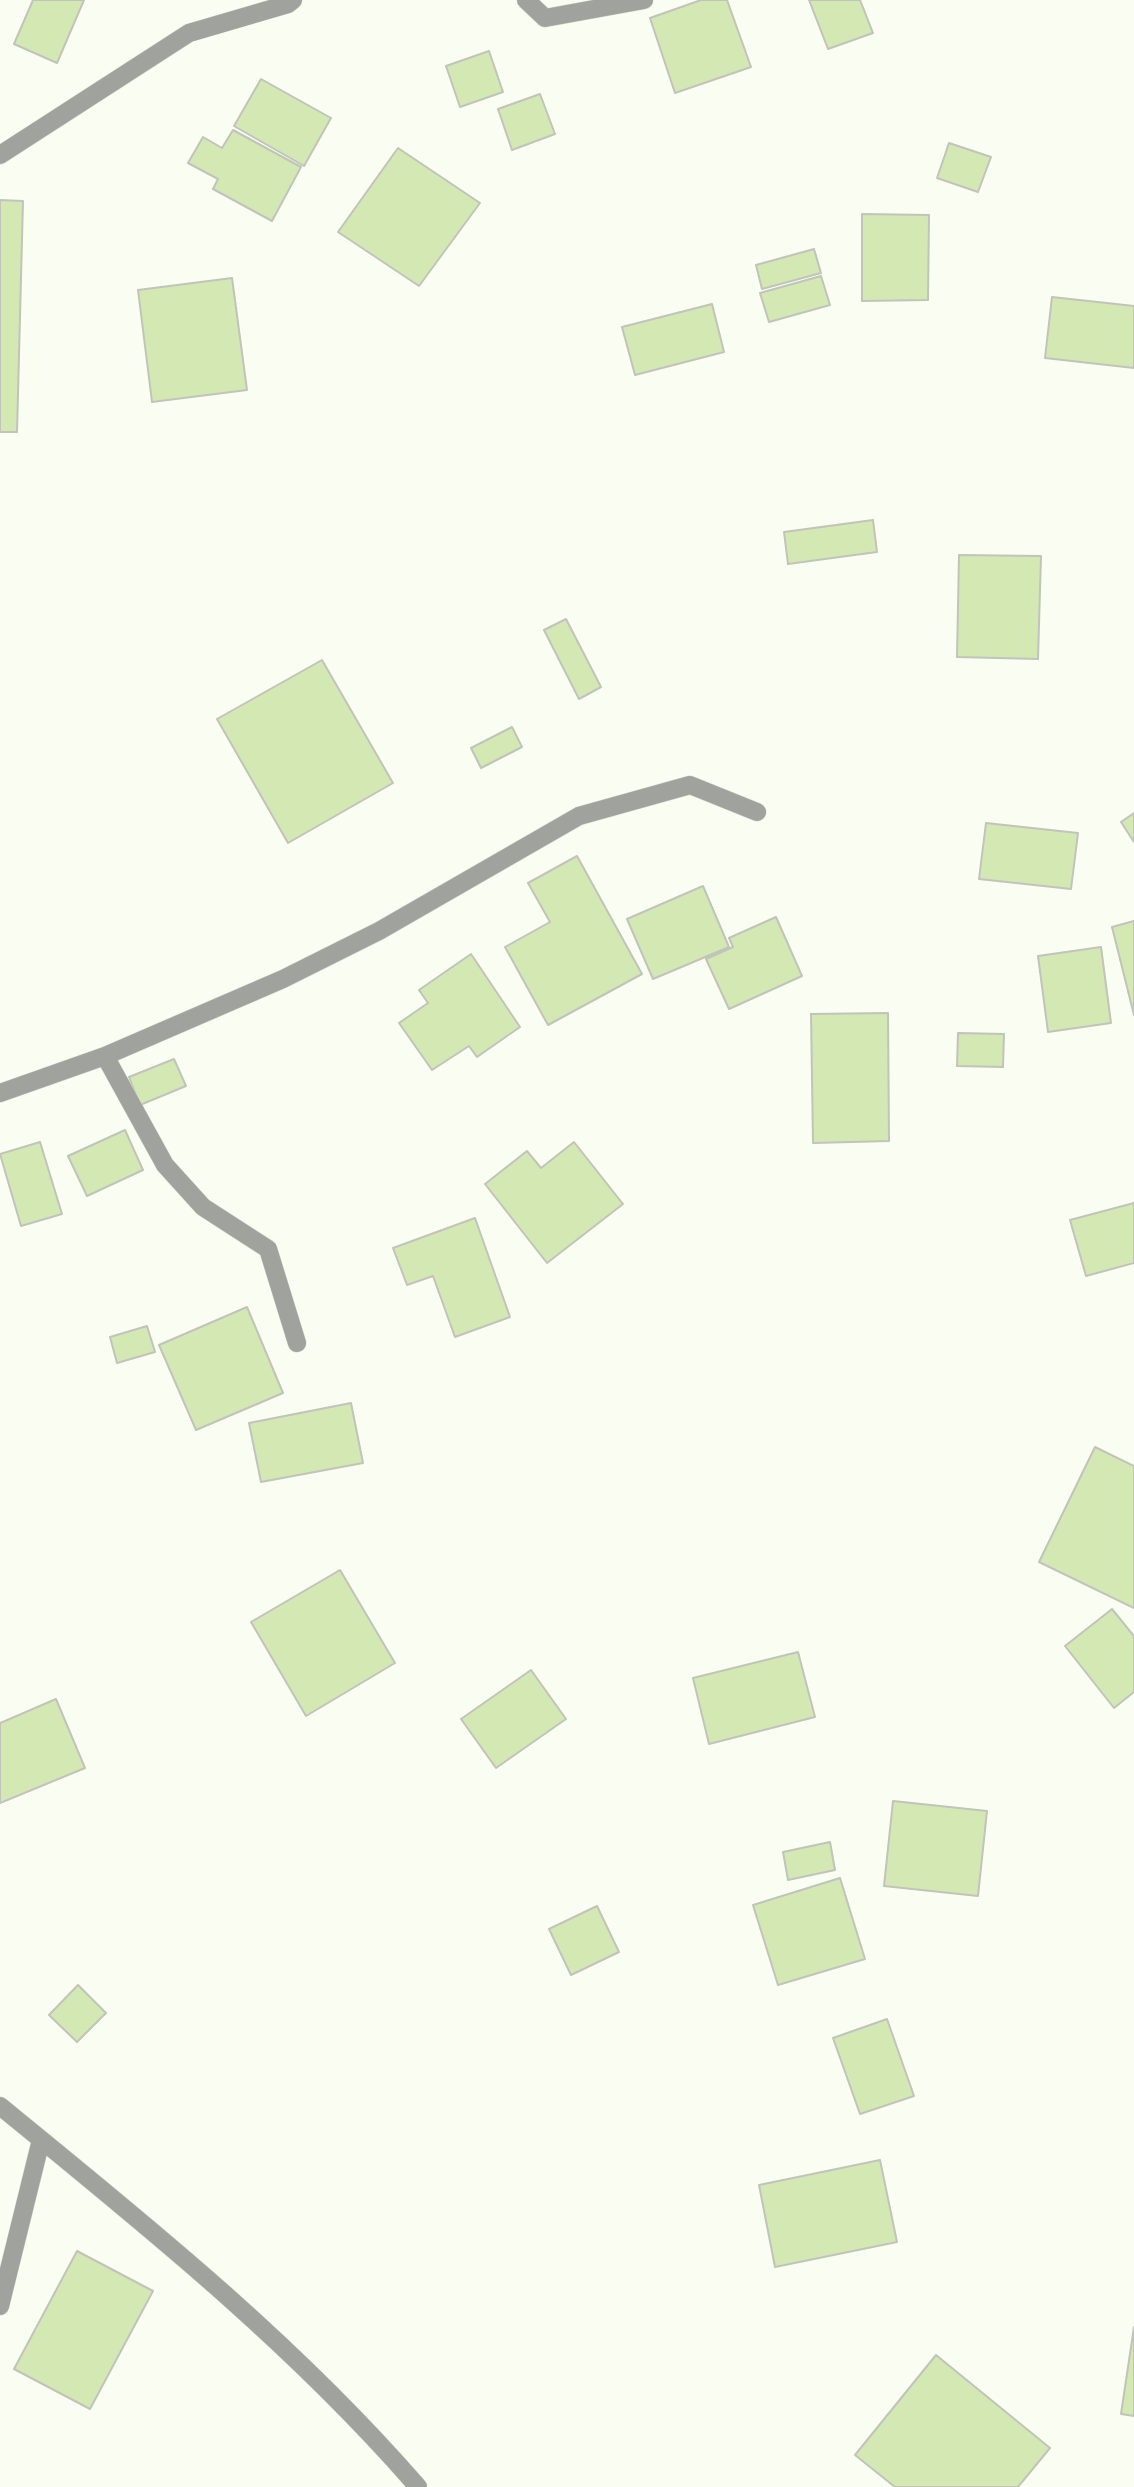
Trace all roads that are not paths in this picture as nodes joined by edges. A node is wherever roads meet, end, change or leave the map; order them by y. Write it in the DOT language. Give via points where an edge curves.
graph roads {
  1 [pos="293,0"];
  2 [pos="526,0"];
  3 [pos="643,0"];
  4 [pos="0,155"];
  5 [pos="757,812"];
  6 [pos="105,1056"];
  7 [pos="0,1093"];
  8 [pos="297,1343"];
  9 [pos="0,2106"];
  10 [pos="41,2140"];
  11 [pos="0,2306"];
  12 [pos="418,2487"];
  1 -- 4 [label="street" via="189,33"];
  2 -- 3 [label="street" via="545,18"];
  5 -- 6 [label="street" via="690,785 579,816 367,937 283,979"];
  6 -- 7 [label="street"];
  6 -- 8 [label="street" via="166,1166 203,1207 268,1249"];
  9 -- 10 [label="street"];
  10 -- 11 [label="street"];
  10 -- 12 [label="street" via="249,2315 369,2431"];
}
